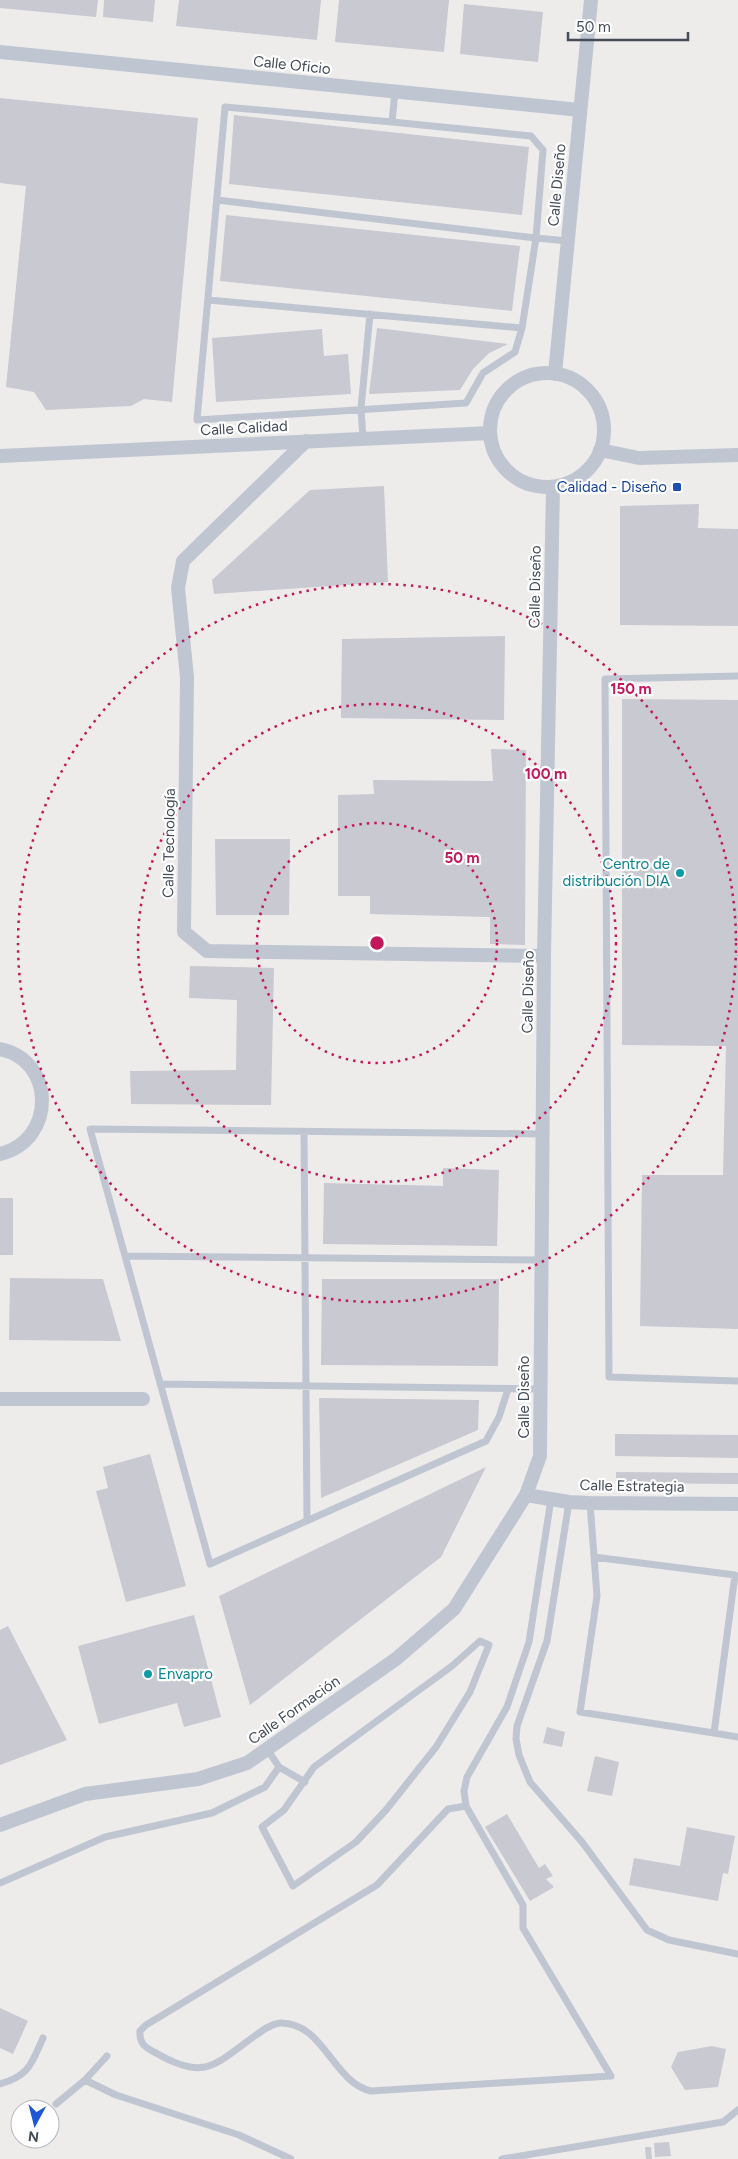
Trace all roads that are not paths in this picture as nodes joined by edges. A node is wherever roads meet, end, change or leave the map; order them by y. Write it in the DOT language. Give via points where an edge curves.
graph roads {
  1 [pos="591,0"];
  2 [pos="0,52"];
  3 [pos="395,91"];
  4 [pos="580,110"];
  5 [pos="392,122"];
  6 [pos="217,200"];
  7 [pos="536,238"];
  8 [pos="568,241"];
  9 [pos="208,300"];
  10 [pos="370,314"];
  11 [pos="522,328"];
  12 [pos="555,374"];
  13 [pos="362,408"];
  14 [pos="490,433"];
  15 [pos="363,439"];
  16 [pos="306,441"];
  17 [pos="600,450"];
  18 [pos="738,455"];
  19 [pos="0,456"];
  20 [pos="553,487"];
  21 [pos="738,676"];
  22 [pos="544,956"];
  23 [pos="0,1049"];
  24 [pos="304,1132"];
  25 [pos="543,1134"];
  26 [pos="0,1154"];
  27 [pos="125,1256"];
  28 [pos="306,1259"];
  29 [pos="542,1260"];
  30 [pos="738,1381"];
  31 [pos="160,1384"];
  32 [pos="306,1386"];
  33 [pos="508,1389"];
  34 [pos="540,1389"];
  35 [pos="0,1399"];
  36 [pos="143,1399"];
  37 [pos="526,1495"];
  38 [pos="550,1499"];
  39 [pos="569,1502"];
  40 [pos="590,1503"];
  41 [pos="738,1504"];
  42 [pos="307,1521"];
  43 [pos="594,1557"];
  44 [pos="714,1732"];
  45 [pos="738,1737"];
  46 [pos="267,1749"];
  47 [pos="278,1767"];
  48 [pos="305,1782"];
  49 [pos="466,1806"];
  50 [pos="0,1825"];
  51 [pos="0,1883"];
  52 [pos="738,1954"];
  53 [pos="44,2038"];
  54 [pos="107,2056"];
  55 [pos="85,2080"];
  56 [pos="0,2084"];
  57 [pos="60,2101"];
  58 [pos="738,2110"];
  59 [pos="291,2159"];
  60 [pos="502,2159"];
  1 -- 4 [label="street, Calle Diseño"];
  2 -- 3 [label="street, Calle Oficio"];
  3 -- 4 [label="street, Calle Oficio"];
  3 -- 5 [label="lane"];
  4 -- 8 [label="street, Calle Diseño"];
  5 -- 6 [label="lane" via="226,106"];
  5 -- 7 [label="lane" via="531,136 543,150"];
  6 -- 7 [label="lane"];
  6 -- 9 [label="lane"];
  7 -- 8 [label="lane"];
  7 -- 11 [label="lane"];
  8 -- 12 [label="street, Calle Diseño"];
  9 -- 10 [label="lane"];
  9 -- 13 [label="lane" via="197,420"];
  10 -- 11 [label="lane"];
  10 -- 13 [label="lane"];
  11 -- 13 [label="lane" via="515,352 483,373 466,403"];
  12 -- 14 [label="street" via="538,374 508,388 491,417"];
  12 -- 17 [label="street" via="585,388 596,401 604,434"];
  13 -- 15 [label="lane"];
  14 -- 15 [label="street, Calle Calidad"];
  14 -- 20 [label="street" via="493,451 503,467 517,479 534,486"];
  15 -- 16 [label="street, Calle Calidad"];
  16 -- 19 [label="street, Calle Calidad"];
  16 -- 22 [label="street, Calle Tecnología" via="183,561 178,588 187,677 184,932 207,950"];
  17 -- 18 [label="street" via="639,458"];
  17 -- 20 [label="street" via="582,476"];
  20 -- 22 [label="street, Calle Diseño"];
  21 -- 30 [label="lane" via="605,679 609,1377"];
  22 -- 25 [label="street, Calle Diseño"];
  23 -- 26 [label="street" via="18,1056 31,1067 43,1098 35,1130 23,1143"];
  24 -- 25 [label="lane"];
  24 -- 27 [label="lane" via="90,1129"];
  24 -- 28 [label="lane"];
  25 -- 29 [label="street, Calle Diseño"];
  27 -- 28 [label="lane"];
  27 -- 31 [label="lane"];
  28 -- 29 [label="lane"];
  28 -- 32 [label="lane"];
  29 -- 34 [label="street, Calle Diseño"];
  31 -- 32 [label="lane"];
  31 -- 42 [label="lane" via="210,1564"];
  32 -- 33 [label="lane"];
  32 -- 42 [label="lane"];
  33 -- 34 [label="lane"];
  33 -- 42 [label="lane" via="499,1417 486,1441"];
  34 -- 37 [label="street, Calle Diseño" via="540,1456"];
  35 -- 36 [label="street"];
  37 -- 38 [label="street, Calle Estrategia"];
  37 -- 46 [label="street, Calle Formación" via="454,1609 396,1659"];
  38 -- 39 [label="street, Calle Estrategia"];
  38 -- 49 [label="lane" via="530,1642 507,1707 467,1777 464,1791"];
  39 -- 40 [label="street, Calle Estrategia"];
  39 -- 52 [label="lane" via="547,1641 517,1726 519,1755 530,1782 582,1842 647,1930 669,1940"];
  40 -- 41 [label="street, Calle Estrategia"];
  40 -- 43 [label="lane"];
  43 -- 44 [label="lane" via="597,1596 580,1712"];
  43 -- 44 [label="lane" via="735,1575"];
  44 -- 45 [label="lane"];
  46 -- 47 [label="lane"];
  46 -- 50 [label="street, Calle Formación" via="247,1762 198,1779 85,1794"];
  47 -- 48 [label="lane"];
  47 -- 51 [label="lane" via="265,1787 212,1812 105,1837"];
  48 -- 48 [label="lane" via="284,1810 262,1827 293,1886 356,1842 386,1810 436,1747 465,1700 489,1645 480,1641 452,1666 314,1767"];
  49 -- 49 [label="lane" via="448,1809 377,1885 146,2025 140,2031 140,2041 176,2065 199,2069 216,2064 275,2024 300,2027 354,2084 371,2091 611,2076 524,1928 523,1905"];
  53 -- 56 [label="lane" via="28,2070 16,2079"];
  54 -- 55 [label="lane"];
  55 -- 57 [label="lane"];
  55 -- 59 [label="lane" via="116,2095 239,2135"];
  58 -- 60 [label="lane" via="723,2122"];
}
